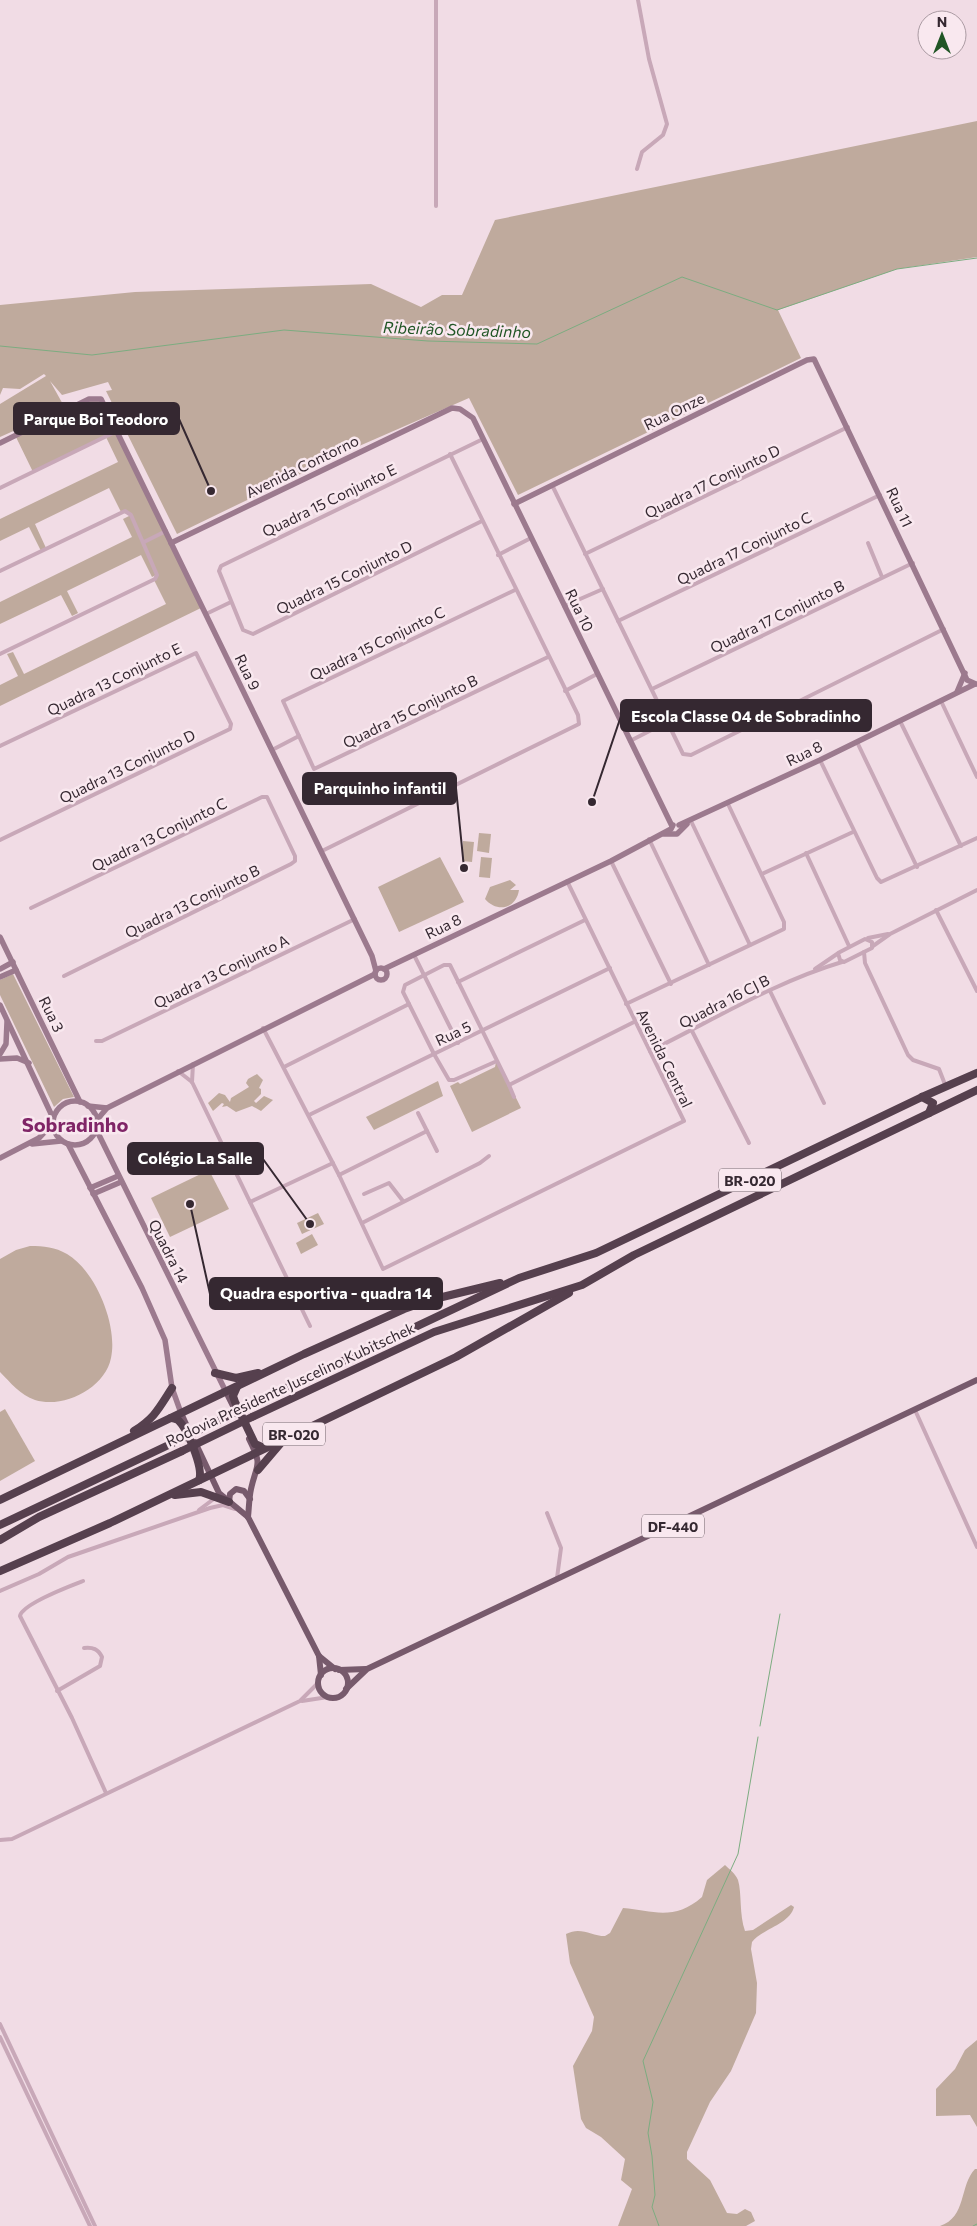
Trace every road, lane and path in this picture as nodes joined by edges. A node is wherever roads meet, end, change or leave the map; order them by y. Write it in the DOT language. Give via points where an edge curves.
graph roads {
  1 [pos="436,0"];
  2 [pos="638,0"];
  3 [pos="637,169"];
  4 [pos="436,206"];
  5 [pos="807,360"];
  6 [pos="444,412"];
  7 [pos="848,427"];
  8 [pos="117,431"];
  9 [pos="483,439"];
  10 [pos="0,442"];
  11 [pos="450,454"];
  12 [pos="552,484"];
  13 [pos="0,488"];
  14 [pos="880,495"];
  15 [pos="514,504"];
  16 [pos="482,521"];
  17 [pos="166,531"];
  18 [pos="531,538"];
  19 [pos="144,542"];
  20 [pos="171,543"];
  21 [pos="868,543"];
  22 [pos="585,554"];
  23 [pos="498,555"];
  24 [pos="913,563"];
  25 [pos="0,571"];
  26 [pos="882,578"];
  27 [pos="603,588"];
  28 [pos="515,590"];
  29 [pos="231,602"];
  30 [pos="564,606"];
  31 [pos="206,614"];
  32 [pos="618,621"];
  33 [pos="944,629"];
  34 [pos="0,654"];
  35 [pos="548,657"];
  36 [pos="965,673"];
  37 [pos="597,674"];
  38 [pos="976,684"];
  39 [pos="652,689"];
  40 [pos="565,691"];
  41 [pos="957,692"];
  42 [pos="218,694"];
  43 [pos="941,701"];
  44 [pos="900,721"];
  45 [pos="667,722"];
  46 [pos="299,736"];
  47 [pos="630,741"];
  48 [pos="857,742"];
  49 [pos="0,746"];
  50 [pos="272,750"];
  51 [pos="820,760"];
  52 [pos="977,777"];
  53 [pos="728,804"];
  54 [pos="690,822"];
  55 [pos="283,827"];
  56 [pos="676,828"];
  57 [pos="853,832"];
  58 [pos="977,838"];
  59 [pos="649,839"];
  60 [pos="0,840"];
  61 [pos="961,846"];
  62 [pos="322,852"];
  63 [pos="806,853"];
  64 [pos="611,861"];
  65 [pos="917,867"];
  66 [pos="762,874"];
  67 [pos="567,881"];
  68 [pos="977,890"];
  69 [pos="31,908"];
  70 [pos="936,910"];
  71 [pos="354,919"];
  72 [pos="585,920"];
  73 [pos="890,934"];
  74 [pos="0,937"];
  75 [pos="868,938"];
  76 [pos="750,945"];
  77 [pos="849,946"];
  78 [pos="873,946"];
  79 [pos="864,952"];
  80 [pos="414,954"];
  81 [pos="837,954"];
  82 [pos="372,956"];
  83 [pos="855,956"];
  84 [pos="13,962"];
  85 [pos="842,962"];
  86 [pos="865,962"];
  87 [pos="709,965"];
  88 [pos="610,968"];
  89 [pos="0,969"];
  90 [pos="16,970"];
  91 [pos="385,970"];
  92 [pos="809,973"];
  93 [pos="376,974"];
  94 [pos="424,975"];
  95 [pos="64,976"];
  96 [pos="0,977"];
  97 [pos="458,982"];
  98 [pos="671,984"];
  99 [pos="770,991"];
  100 [pos="977,991"];
  101 [pos="409,1004"];
  102 [pos="626,1004"];
  103 [pos="0,1005"];
  104 [pos="7,1020"];
  105 [pos="634,1022"];
  106 [pos="263,1028"];
  107 [pos="692,1030"];
  108 [pos="482,1032"];
  109 [pos="96,1041"];
  110 [pos="458,1042"];
  111 [pos="650,1051"];
  112 [pos="0,1054"];
  113 [pos="434,1054"];
  114 [pos="0,1059"];
  115 [pos="496,1061"];
  116 [pos="29,1063"];
  117 [pos="193,1064"];
  118 [pos="284,1067"];
  119 [pos="178,1071"];
  120 [pos="977,1073"];
  121 [pos="191,1080"];
  122 [pos="959,1081"];
  123 [pos="509,1085"];
  124 [pos="946,1086"];
  125 [pos="977,1090"];
  126 [pos="922,1096"];
  127 [pos="514,1097"];
  128 [pos="957,1100"];
  129 [pos="80,1102"];
  130 [pos="824,1103"];
  131 [pos="88,1106"];
  132 [pos="107,1108"];
  133 [pos="418,1113"];
  134 [pos="929,1113"];
  135 [pos="309,1116"];
  136 [pos="53,1121"];
  137 [pos="96,1121"];
  138 [pos="96,1128"];
  139 [pos="427,1131"];
  140 [pos="61,1141"];
  141 [pos="68,1144"];
  142 [pos="749,1144"];
  143 [pos="27,1145"];
  144 [pos="437,1151"];
  145 [pos="489,1156"];
  146 [pos="0,1158"];
  147 [pos="333,1163"];
  148 [pos="339,1175"];
  149 [pos="118,1176"];
  150 [pos="121,1182"];
  151 [pos="92,1191"];
  152 [pos="364,1194"];
  153 [pos="250,1202"];
  154 [pos="403,1202"];
  155 [pos="362,1223"];
  156 [pos="519,1278"];
  157 [pos="582,1286"];
  158 [pos="310,1326"];
  159 [pos="304,1354"];
  160 [pos="215,1373"];
  161 [pos="977,1380"];
  162 [pos="236,1387"];
  163 [pos="172,1388"];
  164 [pos="226,1392"];
  165 [pos="915,1410"];
  166 [pos="181,1413"];
  167 [pos="171,1418"];
  168 [pos="289,1436"];
  169 [pos="252,1444"];
  170 [pos="264,1448"];
  171 [pos="104,1449"];
  172 [pos="256,1452"];
  173 [pos="247,1456"];
  174 [pos="258,1470"];
  175 [pos="210,1474"];
  176 [pos="199,1480"];
  177 [pos="218,1495"];
  178 [pos="159,1499"];
  179 [pos="250,1499"];
  180 [pos="0,1500"];
  181 [pos="228,1502"];
  182 [pos="237,1509"];
  183 [pos="195,1513"];
  184 [pos="547,1513"];
  185 [pos="248,1517"];
  186 [pos="0,1525"];
  187 [pos="0,1540"];
  188 [pos="977,1547"];
  189 [pos="0,1571"];
  190 [pos="83,1581"];
  191 [pos="557,1581"];
  192 [pos="0,1591"];
  193 [pos="84,1648"];
  194 [pos="319,1656"];
  195 [pos="337,1669"];
  196 [pos="367,1669"];
  197 [pos="320,1675"];
  198 [pos="318,1683"];
  199 [pos="346,1689"];
  200 [pos="57,1691"];
  201 [pos="328,1698"];
  202 [pos="300,1701"];
  203 [pos="106,1793"];
  204 [pos="2,1840"];
  205 [pos="0,2024"];
  206 [pos="0,2037"];
  207 [pos="90,2226"];
  208 [pos="95,2226"];
  1 -- 4 [label="street"];
  2 -- 3 [label="street" via="649,59 667,124 663,135 640,156"];
  5 -- 7 [label="street, Rua 11" via="814,359 819,365"];
  5 -- 12 [label="street, Rua Onze"];
  6 -- 9 [label="street, Rua 10" via="460,409 473,418"];
  6 -- 20 [label="street, Avenida Contorno"];
  7 -- 14 [label="street, Rua 11"];
  7 -- 22 [label="street, Quadra 17 Conjunto D"];
  8 -- 10 [label="street, Rua 9" via="101,399 89,398"];
  8 -- 13 [label="street"];
  8 -- 17 [label="street, Rua 9"];
  9 -- 11 [label="street, Quadra 15 Conjunto E"];
  9 -- 15 [label="street, Rua 10"];
  11 -- 16 [label="street"];
  11 -- 29 [label="street, Quadra 15 Conjunto E" via="221,566 219,571"];
  12 -- 15 [label="street, Rua Onze"];
  12 -- 22 [label="street"];
  14 -- 24 [label="street, Rua 11"];
  14 -- 32 [label="street, Quadra 17 Conjunto C"];
  15 -- 18 [label="street, Rua 10"];
  16 -- 23 [label="street"];
  16 -- 29 [label="street, Quadra 15 Conjunto D" via="253,634 243,630"];
  17 -- 19 [label="street"];
  17 -- 20 [label="street, Rua 9"];
  18 -- 23 [label="street"];
  18 -- 30 [label="street, Rua 10"];
  19 -- 25 [label="street" via="129,512 122,511"];
  19 -- 34 [label="street" via="156,569 155,579"];
  20 -- 31 [label="street, Rua 9"];
  21 -- 26 [label="street"];
  22 -- 27 [label="street"];
  23 -- 28 [label="street"];
  24 -- 26 [label="street, Quadra 17 Conjunto B"];
  24 -- 33 [label="street, Rua 11"];
  26 -- 39 [label="street, Quadra 17 Conjunto B"];
  27 -- 30 [label="street"];
  27 -- 32 [label="street"];
  28 -- 35 [label="street"];
  28 -- 46 [label="street, Quadra 15 Conjunto C" via="283,701"];
  29 -- 31 [label="street"];
  30 -- 37 [label="street, Rua 10"];
  31 -- 50 [label="street, Rua 9"];
  32 -- 39 [label="street"];
  33 -- 36 [label="street, Rua 11"];
  33 -- 45 [label="street" via="691,755 682,753"];
  35 -- 40 [label="street"];
  35 -- 46 [label="street, Quadra 15 Conjunto B" via="314,769"];
  36 -- 38 [label="street, Rua 11" via="968,682"];
  36 -- 41 [label="street"];
  37 -- 40 [label="street"];
  37 -- 47 [label="street, Rua 10"];
  38 -- 41 [label="street"];
  39 -- 45 [label="street"];
  40 -- 62 [label="street" via="578,715 578,726"];
  41 -- 43 [label="street, Rua 8"];
  42 -- 49 [label="street, Quadra 13 Conjunto E" via="194,654"];
  42 -- 60 [label="street, Quadra 13 Conjunto D" via="231,722 230,729"];
  43 -- 44 [label="street, Rua 8"];
  43 -- 52 [label="street"];
  44 -- 48 [label="street, Rua 8"];
  44 -- 61 [label="street"];
  45 -- 47 [label="street"];
  46 -- 50 [label="street"];
  47 -- 56 [label="street, Rua 10" via="665,813"];
  48 -- 51 [label="street, Rua 8"];
  48 -- 65 [label="street"];
  50 -- 62 [label="street, Rua 9"];
  51 -- 53 [label="street, Rua 8"];
  51 -- 57 [label="street"];
  53 -- 54 [label="street, Rua 8"];
  53 -- 66 [label="street"];
  54 -- 56 [label="street, Rua 8"];
  54 -- 76 [label="street"];
  55 -- 69 [label="street, Quadra 13 Conjunto C" via="267,798 262,796"];
  55 -- 95 [label="street, Quadra 13 Conjunto B" via="296,856 291,864"];
  56 -- 59 [label="street, Rua 8"];
  57 -- 63 [label="street"];
  57 -- 65 [label="street" via="877,878 884,882"];
  58 -- 61 [label="street"];
  59 -- 64 [label="street, Rua 8"];
  59 -- 87 [label="street"];
  61 -- 65 [label="street"];
  62 -- 71 [label="street, Rua 9"];
  63 -- 66 [label="street"];
  63 -- 77 [label="street"];
  64 -- 67 [label="street, Rua 8"];
  64 -- 98 [label="street"];
  66 -- 76 [label="street" via="784,922 784,929"];
  67 -- 72 [label="street, Avenida Central"];
  67 -- 80 [label="street, Rua 8"];
  68 -- 70 [label="street"];
  70 -- 73 [label="street"];
  70 -- 100 [label="street"];
  71 -- 82 [label="street, Rua 9"];
  71 -- 109 [label="street, Quadra 13 Conjunto A" via="102,1041"];
  72 -- 88 [label="street, Avenida Central"];
  72 -- 97 [label="street"];
  73 -- 75 [label="street, Quadra 16 CJ B"];
  73 -- 78 [label="street, Quadra 16 CJ B"];
  74 -- 84 [label="street, Rua 3"];
  75 -- 77 [label="street, Quadra 16 CJ B"];
  75 -- 78 [label="street"];
  76 -- 87 [label="street"];
  77 -- 81 [label="street, Quadra 16 CJ B"];
  78 -- 79 [label="street, Quadra 16 CJ B"];
  79 -- 83 [label="street, Quadra 16 CJ B"];
  79 -- 86 [label="street"];
  80 -- 91 [label="street, Rua 8"];
  80 -- 94 [label="street"];
  81 -- 85 [label="street"];
  81 -- 92 [label="street, Quadra 16 CJ B"];
  82 -- 91 [label="street"];
  82 -- 93 [label="street"];
  83 -- 85 [label="street, Quadra 16 CJ B"];
  83 -- 86 [label="street"];
  84 -- 89 [label="street"];
  84 -- 90 [label="street, Rua 3"];
  85 -- 92 [label="street, Quadra 16 CJ B"];
  86 -- 124 [label="street" via="908,1055 938,1069"];
  87 -- 98 [label="street"];
  88 -- 102 [label="street, Avenida Central"];
  88 -- 108 [label="street, Rua 5"];
  90 -- 96 [label="street"];
  90 -- 129 [label="street, Rua 3"];
  91 -- 93 [label="street"];
  91 -- 93 [label="street" via="385,980"];
  92 -- 99 [label="street, Quadra 16 CJ B"];
  93 -- 106 [label="street"];
  94 -- 97 [label="street" via="449,965"];
  94 -- 101 [label="street" via="404,986 403,992"];
  94 -- 110 [label="street"];
  97 -- 108 [label="street"];
  98 -- 102 [label="street"];
  99 -- 107 [label="street, Quadra 16 CJ B"];
  99 -- 130 [label="street"];
  101 -- 113 [label="street"];
  101 -- 118 [label="street"];
  102 -- 105 [label="street, Avenida Central"];
  103 -- 104 [label="street"];
  104 -- 112 [label="street" via="6,1044"];
  104 -- 116 [label="street"];
  105 -- 111 [label="street, Avenida Central"];
  105 -- 123 [label="street"];
  106 -- 117 [label="street"];
  106 -- 118 [label="street"];
  107 -- 111 [label="street, Quadra 16 CJ B"];
  107 -- 142 [label="street"];
  108 -- 110 [label="street, Rua 5"];
  108 -- 115 [label="street"];
  110 -- 113 [label="street, Rua 5"];
  111 -- 155 [label="street, Avenida Central" via="684,1122 383,1269"];
  113 -- 115 [label="street" via="451,1080"];
  113 -- 135 [label="street, Rua 5"];
  114 -- 116 [label="street" via="17,1058"];
  115 -- 123 [label="street"];
  116 -- 136 [label="street"];
  117 -- 119 [label="street"];
  117 -- 121 [label="street"];
  118 -- 135 [label="street"];
  119 -- 121 [label="street"];
  119 -- 132 [label="street"];
  120 -- 122 [label="highway, Rodovia Presidente Juscelino Kubitschek / BR-020"];
  121 -- 153 [label="street"];
  122 -- 124 [label="highway, Rodovia Presidente Juscelino Kubitschek / BR-020"];
  122 -- 128 [label="highway" via="945,1095"];
  123 -- 127 [label="street"];
  124 -- 126 [label="highway, Rodovia Presidente Juscelino Kubitschek / BR-020"];
  125 -- 128 [label="highway, Rodovia Presidente Juscelino Kubitschek / BR-020"];
  126 -- 134 [label="highway" via="933,1103"];
  126 -- 156 [label="highway, Rodovia Presidente Juscelino Kubitschek / BR-020" via="596,1253"];
  128 -- 134 [label="highway, Rodovia Presidente Juscelino Kubitschek / BR-020"];
  129 -- 131 [label="street"];
  129 -- 136 [label="street" via="64,1105"];
  131 -- 132 [label="street"];
  131 -- 137 [label="street"];
  132 -- 137 [label="street"];
  133 -- 139 [label="street"];
  134 -- 157 [label="highway, Rodovia Presidente Juscelino Kubitschek / BR-020" via="634,1255"];
  135 -- 147 [label="street"];
  136 -- 140 [label="street"];
  136 -- 143 [label="street"];
  137 -- 138 [label="street"];
  138 -- 141 [label="street" via="82,1144"];
  138 -- 149 [label="street, Quadra 14"];
  139 -- 144 [label="street"];
  139 -- 148 [label="street"];
  140 -- 141 [label="street"];
  140 -- 143 [label="street"];
  141 -- 151 [label="street"];
  143 -- 146 [label="street"];
  145 -- 154 [label="street"];
  147 -- 148 [label="street"];
  147 -- 153 [label="street"];
  148 -- 155 [label="street"];
  149 -- 150 [label="street, Quadra 14"];
  149 -- 151 [label="street"];
  150 -- 151 [label="street"];
  150 -- 160 [label="street, Quadra 14"];
  151 -- 163 [label="street" via="165,1340"];
  152 -- 154 [label="street" via="389,1184"];
  153 -- 158 [label="street"];
  154 -- 155 [label="street"];
  156 -- 159 [label="highway, BR-020" via="404,1309"];
  156 -- 186 [label="highway, Rodovia Presidente Juscelino Kubitschek / BR-020, bridge"];
  157 -- 168 [label="highway, BR-020" via="456,1357"];
  157 -- 187 [label="highway, Rodovia Presidente Juscelino Kubitschek / BR-020, bridge" via="439,1329 39,1516"];
  159 -- 160 [label="highway" via="252,1375 236,1378"];
  159 -- 162 [label="highway, BR-020"];
  160 -- 164 [label="street, Quadra 14"];
  161 -- 165 [label="main road, DF-440"];
  162 -- 164 [label="highway, BR-020"];
  162 -- 170 [label="highway" via="234,1399 255,1444"];
  163 -- 166 [label="street"];
  163 -- 171 [label="highway" via="150,1421"];
  164 -- 166 [label="highway, BR-020"];
  164 -- 169 [label="main road"];
  165 -- 188 [label="street"];
  165 -- 191 [label="main road, DF-440"];
  166 -- 167 [label="highway, BR-020"];
  166 -- 175 [label="main road"];
  167 -- 171 [label="highway, BR-020"];
  167 -- 176 [label="highway" via="180,1423 196,1456 201,1469"];
  168 -- 170 [label="highway, BR-020"];
  168 -- 174 [label="highway"];
  169 -- 172 [label="main road"];
  169 -- 173 [label="highway"];
  170 -- 172 [label="highway, BR-020"];
  171 -- 180 [label="highway, BR-020"];
  172 -- 173 [label="highway, BR-020"];
  172 -- 174 [label="main road"];
  173 -- 175 [label="highway, BR-020"];
  174 -- 179 [label="main road"];
  175 -- 176 [label="highway, BR-020"];
  175 -- 177 [label="main road"];
  176 -- 178 [label="highway, BR-020"];
  177 -- 178 [label="highway" via="192,1492"];
  177 -- 181 [label="highway"];
  177 -- 183 [label="street"];
  178 -- 189 [label="highway, BR-020"];
  179 -- 181 [label="main road" via="244,1491 236,1489"];
  179 -- 185 [label="main road"];
  181 -- 182 [label="main road"];
  182 -- 183 [label="street" via="223,1505"];
  182 -- 185 [label="main road"];
  183 -- 192 [label="street" via="68,1558"];
  184 -- 191 [label="street" via="561,1548"];
  185 -- 194 [label="main road"];
  190 -- 200 [label="street" via="30,1605 20,1614"];
  191 -- 196 [label="main road, DF-440"];
  193 -- 200 [label="street" via="91,1647 100,1652 100,1666"];
  194 -- 195 [label="main road"];
  194 -- 197 [label="main road"];
  195 -- 196 [label="main road, DF-440"];
  195 -- 197 [label="main road, DF-440"];
  195 -- 199 [label="main road" via="347,1678"];
  196 -- 199 [label="main road, DF-440"];
  197 -- 198 [label="main road"];
  198 -- 201 [label="main road" via="320,1691"];
  198 -- 202 [label="street, DF-440"];
  199 -- 201 [label="main road, DF-440" via="339,1697"];
  200 -- 203 [label="street"];
  201 -- 202 [label="street, DF-440"];
  202 -- 203 [label="street, DF-440"];
  203 -- 204 [label="street, DF-440"];
  205 -- 208 [label="street"];
  206 -- 207 [label="street"];
}
